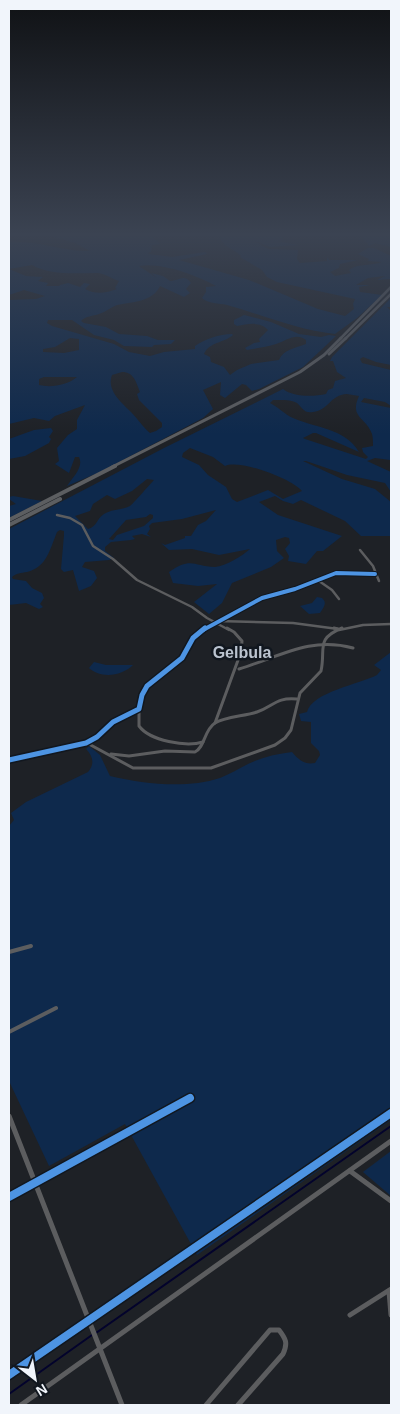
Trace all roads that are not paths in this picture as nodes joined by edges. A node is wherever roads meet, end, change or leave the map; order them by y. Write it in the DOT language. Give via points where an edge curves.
graph roads {
  1 [pos="376,302"];
  2 [pos="383,302"];
  3 [pos="57,515"];
  4 [pos="9,520"];
  5 [pos="9,525"];
  6 [pos="360,550"];
  7 [pos="375,574"];
  8 [pos="319,580"];
  9 [pos="379,580"];
  10 [pos="339,599"];
  11 [pos="217,622"];
  12 [pos="391,624"];
  13 [pos="340,629"];
  14 [pos="322,643"];
  15 [pos="353,648"];
  16 [pos="238,669"];
  17 [pos="297,699"];
  18 [pos="139,708"];
  19 [pos="215,723"];
  20 [pos="203,742"];
  21 [pos="86,743"];
  22 [pos="108,754"];
  23 [pos="9,760"];
  24 [pos="31,946"];
  25 [pos="9,952"];
  26 [pos="56,1008"];
  27 [pos="9,1032"];
  28 [pos="190,1098"];
  29 [pos="391,1114"];
  30 [pos="9,1116"];
  31 [pos="391,1142"];
  32 [pos="350,1171"];
  33 [pos="35,1183"];
  34 [pos="9,1198"];
  35 [pos="391,1201"];
  36 [pos="390,1290"];
  37 [pos="350,1315"];
  38 [pos="391,1315"];
  39 [pos="89,1321"];
  40 [pos="100,1349"];
  41 [pos="9,1375"];
  42 [pos="21,1405"];
  43 [pos="122,1405"];
  44 [pos="206,1405"];
  45 [pos="238,1405"];
  1 -- 4 [label="highway" via="324,355 300,372"];
  2 -- 5 [label="highway" via="330,353 304,373"];
  3 -- 11 [label="street" via="82,524 93,546 114,559 137,580"];
  6 -- 7 [label="street" via="373,566"];
  7 -- 8 [label="street" via="343,572"];
  7 -- 9 [label="street"];
  8 -- 10 [label="street"];
  8 -- 11 [label="street" via="262,598"];
  11 -- 13 [label="street" via="288,622"];
  11 -- 16 [label="street" via="242,641"];
  11 -- 18 [label="street" via="193,638 182,658 148,686"];
  12 -- 13 [label="street" via="363,624"];
  13 -- 14 [label="street"];
  14 -- 15 [label="street"];
  14 -- 16 [label="street" via="278,654"];
  14 -- 17 [label="street" via="321,671"];
  16 -- 19 [label="street"];
  17 -- 19 [label="street" via="284,698 258,712"];
  17 -- 22 [label="street" via="291,730 285,738 276,745 211,768 133,768"];
  18 -- 20 [label="street" via="139,726 143,731 178,745"];
  18 -- 21 [label="street" via="113,722 98,737"];
  19 -- 20 [label="street"];
  20 -- 22 [label="street" via="193,753"];
  21 -- 22 [label="street"];
  21 -- 23 [label="street"];
  24 -- 25 [label="street"];
  26 -- 27 [label="street"];
  28 -- 33 [label="street"];
  29 -- 39 [label="street"];
  30 -- 33 [label="street"];
  31 -- 32 [label="street"];
  32 -- 35 [label="street"];
  32 -- 40 [label="street"];
  33 -- 34 [label="street"];
  33 -- 39 [label="street"];
  36 -- 37 [label="street"];
  36 -- 38 [label="street"];
  39 -- 40 [label="street"];
  39 -- 41 [label="street"];
  40 -- 42 [label="street"];
  40 -- 43 [label="street"];
  44 -- 45 [label="street" via="270,1330 279,1330 286,1338 285,1351"];
}
